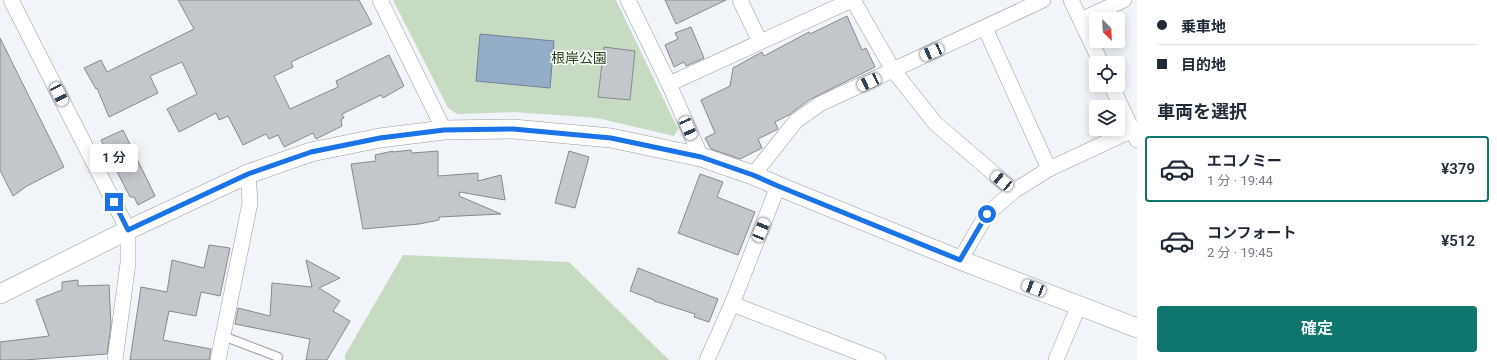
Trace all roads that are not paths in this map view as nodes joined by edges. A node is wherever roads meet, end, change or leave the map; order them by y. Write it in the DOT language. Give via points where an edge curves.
graph roads {
  1 [pos="12,0"];
  2 [pos="380,0"];
  3 [pos="628,0"];
  4 [pos="740,0"];
  5 [pos="852,0"];
  6 [pos="1043,0"];
  7 [pos="1071,0"];
  8 [pos="1124,0"];
  9 [pos="1081,20"];
  10 [pos="985,28"];
  11 [pos="760,42"];
  12 [pos="1098,56"];
  13 [pos="893,70"];
  14 [pos="669,84"];
  15 [pos="1114,92"];
  16 [pos="444,130"];
  17 [pos="1135,133"];
  18 [pos="701,157"];
  19 [pos="1049,170"];
  20 [pos="248,174"];
  21 [pos="753,175"];
  22 [pos="778,186"];
  23 [pos="1014,191"];
  24 [pos="128,230"];
  25 [pos="960,260"];
  26 [pos="0,294"];
  27 [pos="732,304"];
  28 [pos="1078,305"];
  29 [pos="1137,328"];
  30 [pos="223,336"];
  31 [pos="278,357"];
  32 [pos="115,360"];
  33 [pos="218,360"];
  34 [pos="706,360"];
  35 [pos="878,360"];
  36 [pos="1056,360"];
  1 -- 24 [label="street"];
  2 -- 16 [label="street"];
  3 -- 14 [label="street"];
  4 -- 11 [label="street"];
  5 -- 11 [label="street"];
  5 -- 13 [label="street"];
  6 -- 10 [label="street"];
  7 -- 9 [label="street"];
  8 -- 9 [label="street"];
  9 -- 12 [label="street"];
  10 -- 13 [label="street"];
  10 -- 19 [label="street"];
  11 -- 14 [label="street"];
  13 -- 21 [label="street" via="820,104 796,121"];
  13 -- 23 [label="street" via="936,123"];
  14 -- 18 [label="street"];
  15 -- 17 [label="street"];
  16 -- 18 [label="street" via="513,129 611,138"];
  16 -- 20 [label="street" via="380,138 319,151"];
  17 -- 19 [label="street"];
  18 -- 21 [label="street"];
  19 -- 23 [label="street"];
  20 -- 24 [label="street"];
  20 -- 30 [label="street" via="250,203"];
  21 -- 22 [label="street"];
  22 -- 25 [label="street"];
  22 -- 27 [label="street"];
  23 -- 25 [label="street" via="987,214"];
  24 -- 26 [label="street"];
  24 -- 32 [label="street" via="128,263"];
  25 -- 28 [label="street"];
  27 -- 34 [label="street"];
  27 -- 35 [label="street"];
  28 -- 29 [label="street"];
  28 -- 36 [label="street"];
  30 -- 31 [label="lane"];
  30 -- 33 [label="street"];
}
